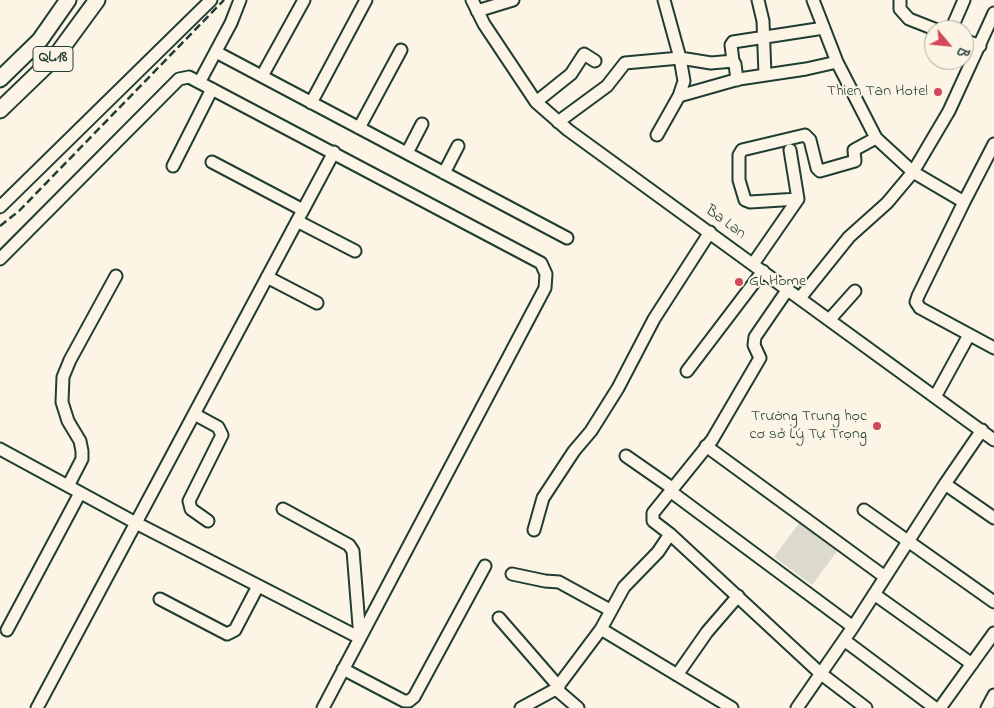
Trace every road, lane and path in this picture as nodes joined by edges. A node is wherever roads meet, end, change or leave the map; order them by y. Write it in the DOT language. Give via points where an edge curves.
graph roads {
  1 [pos="68,0"];
  2 [pos="97,0"];
  3 [pos="211,0"];
  4 [pos="239,0"];
  5 [pos="304,0"];
  6 [pos="366,0"];
  7 [pos="512,0"];
  8 [pos="664,0"];
  9 [pos="758,0"];
  10 [pos="813,0"];
  11 [pos="900,0"];
  12 [pos="964,0"];
  13 [pos="475,6"];
  14 [pos="994,13"];
  15 [pos="955,20"];
  16 [pos="924,25"];
  17 [pos="824,28"];
  18 [pos="763,38"];
  19 [pos="974,44"];
  20 [pos="980,46"];
  21 [pos="401,50"];
  22 [pos="216,52"];
  23 [pos="680,58"];
  24 [pos="595,61"];
  25 [pos="733,61"];
  26 [pos="837,62"];
  27 [pos="765,75"];
  28 [pos="262,76"];
  29 [pos="0,79"];
  30 [pos="736,80"];
  31 [pos="200,81"];
  32 [pos="212,89"];
  33 [pos="679,96"];
  34 [pos="536,102"];
  35 [pos="311,103"];
  36 [pos="0,110"];
  37 [pos="558,122"];
  38 [pos="422,124"];
  39 [pos="359,128"];
  40 [pos="657,135"];
  41 [pos="876,138"];
  42 [pos="994,144"];
  43 [pos="458,146"];
  44 [pos="790,150"];
  45 [pos="334,152"];
  46 [pos="407,153"];
  47 [pos="212,162"];
  48 [pos="173,166"];
  49 [pos="913,172"];
  50 [pos="444,173"];
  51 [pos="798,198"];
  52 [pos="964,202"];
  53 [pos="0,207"];
  54 [pos="303,210"];
  55 [pos="297,221"];
  56 [pos="710,232"];
  57 [pos="567,238"];
  58 [pos="355,251"];
  59 [pos="0,258"];
  60 [pos="753,264"];
  61 [pos="763,271"];
  62 [pos="116,276"];
  63 [pos="267,277"];
  64 [pos="788,289"];
  65 [pos="855,291"];
  66 [pos="800,298"];
  67 [pos="317,302"];
  68 [pos="830,320"];
  69 [pos="968,335"];
  70 [pos="994,348"];
  71 [pos="687,371"];
  72 [pos="935,397"];
  73 [pos="194,414"];
  74 [pos="982,430"];
  75 [pos="994,440"];
  76 [pos="706,446"];
  77 [pos="0,450"];
  78 [pos="626,456"];
  79 [pos="945,484"];
  80 [pos="68,486"];
  81 [pos="671,489"];
  82 [pos="80,493"];
  83 [pos="283,509"];
  84 [pos="864,510"];
  85 [pos="994,518"];
  86 [pos="208,521"];
  87 [pos="136,523"];
  88 [pos="534,530"];
  89 [pos="670,534"];
  90 [pos="909,541"];
  91 [pos="485,566"];
  92 [pos="512,574"];
  93 [pos="884,577"];
  94 [pos="258,586"];
  95 [pos="874,594"];
  96 [pos="738,596"];
  97 [pos="160,599"];
  98 [pos="994,602"];
  99 [pos="610,610"];
  100 [pos="499,618"];
  101 [pos="853,627"];
  102 [pos="601,629"];
  103 [pos="8,630"];
  104 [pos="994,633"];
  105 [pos="360,638"];
  106 [pos="844,640"];
  107 [pos="972,664"];
  108 [pos="344,669"];
  109 [pos="820,673"];
  110 [pos="677,675"];
  111 [pos="557,688"];
  112 [pos="994,695"];
  113 [pos="800,707"];
  114 [pos="37,708"];
  115 [pos="323,708"];
  116 [pos="521,708"];
  117 [pos="578,708"];
  118 [pos="732,708"];
  119 [pos="866,708"];
  120 [pos="935,708"];
  121 [pos="940,708"];
  122 [pos="987,708"];
  1 -- 29 [label="main road, QL.18" via="40,40"];
  2 -- 36 [label="main road, QL.18" via="56,56"];
  3 -- 53 [label="street"];
  4 -- 22 [label="street"];
  5 -- 28 [label="street"];
  6 -- 35 [label="street"];
  7 -- 13 [label="street"];
  8 -- 23 [label="street"];
  9 -- 18 [label="street"];
  10 -- 17 [label="street"];
  11 -- 16 [label="street" via="900,9 909,19"];
  12 -- 15 [label="street"];
  13 -- 34 [label="street, Ba Lan"];
  14 -- 20 [label="street"];
  17 -- 18 [label="street"];
  17 -- 26 [label="street"];
  18 -- 25 [label="street" via="733,42"];
  18 -- 27 [label="street"];
  19 -- 20 [label="street"];
  20 -- 49 [label="street" via="949,111"];
  21 -- 39 [label="street"];
  22 -- 28 [label="street"];
  22 -- 31 [label="street"];
  23 -- 25 [label="street" via="711,64"];
  23 -- 33 [label="street" via="684,81"];
  23 -- 37 [label="street" via="625,63 607,86"];
  24 -- 34 [label="street" via="584,54 571,74"];
  25 -- 30 [label="street"];
  26 -- 27 [label="street"];
  26 -- 41 [label="street"];
  27 -- 30 [label="street"];
  28 -- 35 [label="street"];
  30 -- 33 [label="street"];
  31 -- 32 [label="street"];
  31 -- 59 [label="street" via="190,77 179,79"];
  32 -- 45 [label="street"];
  32 -- 48 [label="street"];
  33 -- 40 [label="street"];
  34 -- 37 [label="street, Ba Lan"];
  35 -- 39 [label="street"];
  37 -- 56 [label="street, Ba Lan"];
  38 -- 46 [label="street"];
  39 -- 46 [label="street"];
  41 -- 49 [label="street"];
  41 -- 51 [label="street" via="854,150 855,161 820,171 810,140 805,135 742,150 739,180 745,200"];
  42 -- 52 [label="street"];
  43 -- 50 [label="street"];
  44 -- 51 [label="street"];
  45 -- 54 [label="street"];
  45 -- 105 [label="street" via="541,263 546,274 545,288"];
  46 -- 50 [label="street"];
  47 -- 54 [label="street"];
  49 -- 52 [label="street"];
  49 -- 66 [label="street" via="886,203 849,237"];
  50 -- 57 [label="street"];
  51 -- 60 [label="street"];
  52 -- 69 [label="street" via="916,302 920,308"];
  54 -- 55 [label="street"];
  55 -- 58 [label="street"];
  55 -- 63 [label="street"];
  56 -- 60 [label="street, Ba Lan"];
  56 -- 88 [label="street" via="654,319 591,431 542,498"];
  60 -- 61 [label="street, Ba Lan"];
  61 -- 64 [label="street, Ba Lan"];
  61 -- 71 [label="street"];
  62 -- 80 [label="street" via="63,377 62,402 82,451 82,459"];
  63 -- 67 [label="street"];
  63 -- 73 [label="street"];
  64 -- 66 [label="street, Ba Lan"];
  64 -- 76 [label="street" via="754,339 760,356"];
  65 -- 68 [label="street"];
  66 -- 68 [label="street, Ba Lan"];
  68 -- 72 [label="street, Ba Lan"];
  69 -- 70 [label="street"];
  69 -- 72 [label="street"];
  72 -- 74 [label="street, Ba Lan"];
  73 -- 86 [label="street" via="218,427 222,435 189,501 191,509"];
  73 -- 87 [label="street"];
  74 -- 75 [label="street, Ba Lan"];
  74 -- 79 [label="street"];
  76 -- 81 [label="street"];
  76 -- 93 [label="street"];
  77 -- 80 [label="street"];
  78 -- 81 [label="street"];
  79 -- 85 [label="street"];
  79 -- 90 [label="street"];
  80 -- 82 [label="street"];
  81 -- 89 [label="street" via="652,516 653,521"];
  81 -- 101 [label="street"];
  82 -- 87 [label="street"];
  82 -- 103 [label="street"];
  83 -- 105 [label="street" via="349,545 353,551"];
  84 -- 90 [label="street"];
  87 -- 94 [label="street"];
  87 -- 114 [label="street"];
  89 -- 96 [label="street"];
  89 -- 99 [label="street" via="658,552 624,587"];
  90 -- 93 [label="street"];
  90 -- 98 [label="street"];
  91 -- 108 [label="street" via="409,701"];
  92 -- 99 [label="street" via="559,582"];
  93 -- 95 [label="street"];
  94 -- 97 [label="street" via="235,630 227,634"];
  94 -- 105 [label="street"];
  95 -- 101 [label="street"];
  95 -- 107 [label="street"];
  96 -- 109 [label="street"];
  96 -- 110 [label="street" via="707,632"];
  99 -- 102 [label="street"];
  100 -- 111 [label="street"];
  101 -- 106 [label="street"];
  102 -- 110 [label="street"];
  102 -- 111 [label="street"];
  104 -- 107 [label="street"];
  105 -- 108 [label="street"];
  106 -- 109 [label="street"];
  106 -- 120 [label="street"];
  107 -- 121 [label="street"];
  108 -- 115 [label="street"];
  109 -- 113 [label="street"];
  109 -- 119 [label="street"];
  110 -- 118 [label="street"];
  111 -- 116 [label="street"];
  111 -- 117 [label="street"];
  112 -- 122 [label="street"];
}
